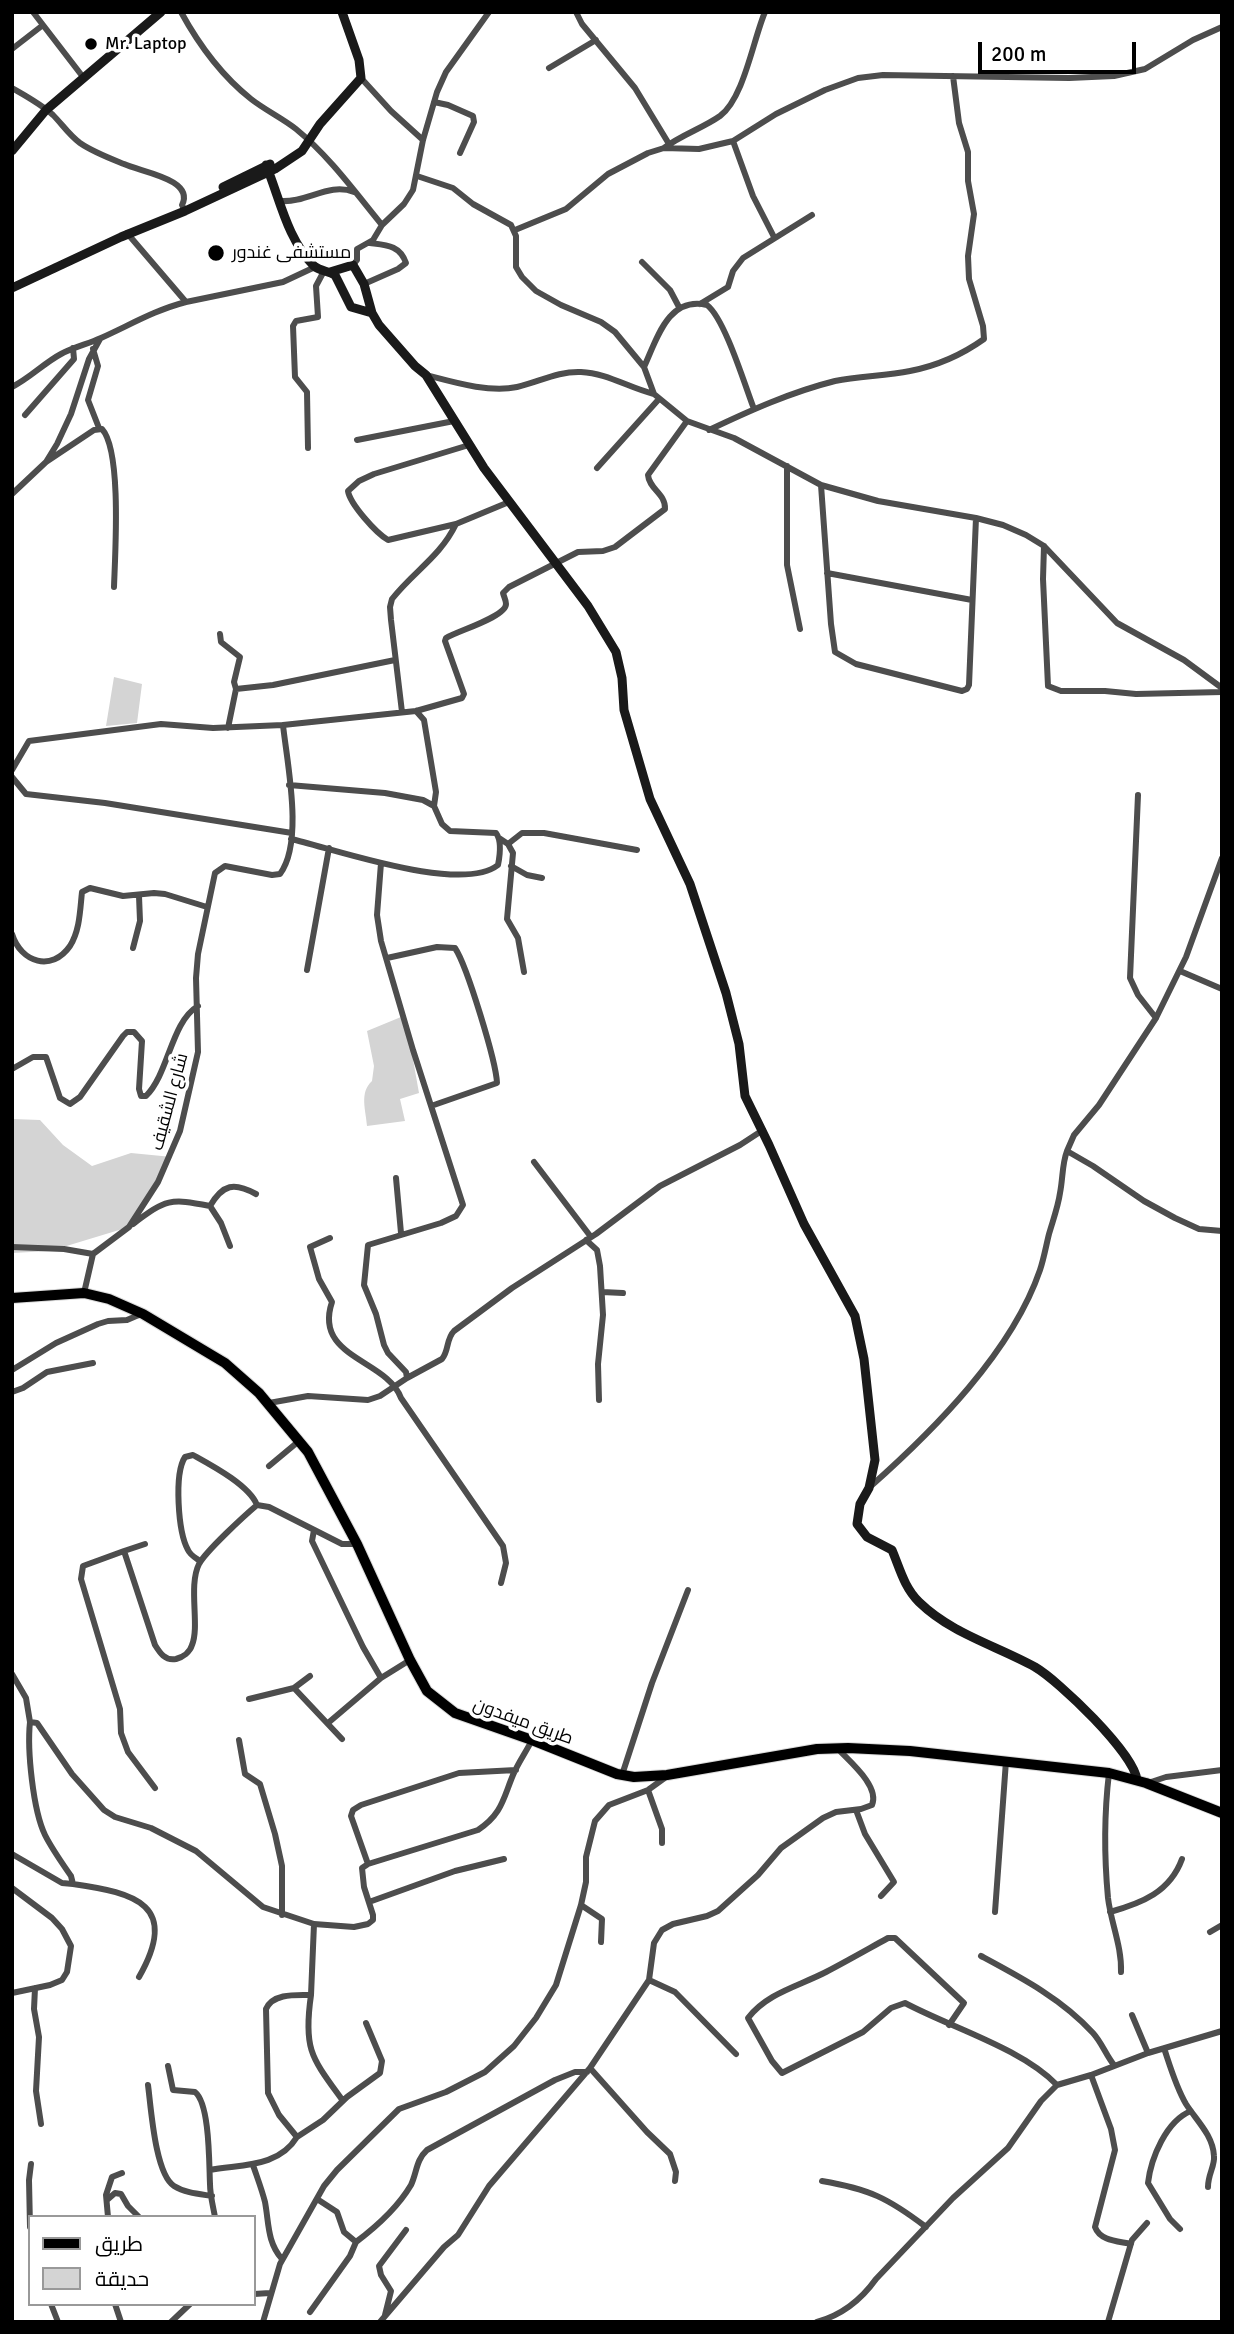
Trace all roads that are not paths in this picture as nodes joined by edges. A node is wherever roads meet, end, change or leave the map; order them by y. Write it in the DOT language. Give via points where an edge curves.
graph roads {
  1 [pos="33,12"];
  2 [pos="161,12"];
  3 [pos="181,12"];
  4 [pos="342,12"];
  5 [pos="489,12"];
  6 [pos="576,12"];
  7 [pos="765,12"];
  8 [pos="43,25"];
  9 [pos="1222,27"];
  10 [pos="596,40"];
  11 [pos="12,49"];
  12 [pos="549,68"];
  13 [pos="953,76"];
  14 [pos="83,77"];
  15 [pos="361,78"];
  16 [pos="12,88"];
  17 [pos="434,102"];
  18 [pos="46,110"];
  19 [pos="423,140"];
  20 [pos="308,141"];
  21 [pos="733,141"];
  22 [pos="666,146"];
  23 [pos="12,151"];
  24 [pos="460,153"];
  25 [pos="266,171"];
  26 [pos="417,176"];
  27 [pos="356,193"];
  28 [pos="281,201"];
  29 [pos="188,205"];
  30 [pos="812,215"];
  31 [pos="382,225"];
  32 [pos="515,230"];
  33 [pos="125,234"];
  34 [pos="774,237"];
  35 [pos="370,243"];
  36 [pos="642,262"];
  37 [pos="353,265"];
  38 [pos="323,270"];
  39 [pos="364,284"];
  40 [pos="12,288"];
  41 [pos="186,302"];
  42 [pos="700,304"];
  43 [pos="679,307"];
  44 [pos="372,313"];
  45 [pos="100,339"];
  46 [pos="74,348"];
  47 [pos="93,349"];
  48 [pos="644,367"];
  49 [pos="426,375"];
  50 [pos="12,387"];
  51 [pos="657,396"];
  52 [pos="754,409"];
  53 [pos="25,415"];
  54 [pos="454,421"];
  55 [pos="687,421"];
  56 [pos="99,428"];
  57 [pos="709,430"];
  58 [pos="357,440"];
  59 [pos="469,445"];
  60 [pos="308,448"];
  61 [pos="46,463"];
  62 [pos="787,466"];
  63 [pos="597,468"];
  64 [pos="821,485"];
  65 [pos="12,494"];
  66 [pos="509,502"];
  67 [pos="976,518"];
  68 [pos="456,524"];
  69 [pos="1044,546"];
  70 [pos="557,563"];
  71 [pos="827,573"];
  72 [pos="114,587"];
  73 [pos="972,600"];
  74 [pos="800,629"];
  75 [pos="220,634"];
  76 [pos="395,660"];
  77 [pos="236,689"];
  78 [pos="1222,690"];
  79 [pos="416,711"];
  80 [pos="402,712"];
  81 [pos="283,725"];
  82 [pos="229,728"];
  83 [pos="12,770"];
  84 [pos="12,778"];
  85 [pos="289,785"];
  86 [pos="1138,795"];
  87 [pos="434,806"];
  88 [pos="291,836"];
  89 [pos="499,838"];
  90 [pos="508,845"];
  91 [pos="329,848"];
  92 [pos="637,850"];
  93 [pos="1222,858"];
  94 [pos="381,863"];
  95 [pos="511,866"];
  96 [pos="1219,877"];
  97 [pos="542,878"];
  98 [pos="139,896"];
  99 [pos="207,907"];
  100 [pos="12,934"];
  101 [pos="133,948"];
  102 [pos="387,957"];
  103 [pos="307,970"];
  104 [pos="1180,971"];
  105 [pos="524,972"];
  106 [pos="1222,989"];
  107 [pos="198,1006"];
  108 [pos="1156,1018"];
  109 [pos="12,1069"];
  110 [pos="431,1106"];
  111 [pos="763,1130"];
  112 [pos="1067,1151"];
  113 [pos="534,1162"];
  114 [pos="396,1178"];
  115 [pos="256,1194"];
  116 [pos="210,1206"];
  117 [pos="129,1227"];
  118 [pos="1222,1231"];
  119 [pos="401,1233"];
  120 [pos="330,1238"];
  121 [pos="588,1238"];
  122 [pos="230,1246"];
  123 [pos="12,1247"];
  124 [pos="93,1254"];
  125 [pos="602,1292"];
  126 [pos="84,1293"];
  127 [pos="623,1293"];
  128 [pos="12,1298"];
  129 [pos="143,1314"];
  130 [pos="93,1363"];
  131 [pos="12,1370"];
  132 [pos="407,1378"];
  133 [pos="397,1385"];
  134 [pos="12,1392"];
  135 [pos="599,1400"];
  136 [pos="269,1403"];
  137 [pos="300,1440"];
  138 [pos="269,1466"];
  139 [pos="869,1488"];
  140 [pos="257,1505"];
  141 [pos="314,1530"];
  142 [pos="145,1544"];
  143 [pos="357,1544"];
  144 [pos="124,1551"];
  145 [pos="201,1561"];
  146 [pos="501,1583"];
  147 [pos="688,1590"];
  148 [pos="410,1660"];
  149 [pos="12,1674"];
  150 [pos="310,1676"];
  151 [pos="381,1678"];
  152 [pos="294,1688"];
  153 [pos="249,1699"];
  154 [pos="30,1722"];
  155 [pos="328,1723"];
  156 [pos="342,1739"];
  157 [pos="240,1740"];
  158 [pos="532,1740"];
  159 [pos="837,1748"];
  160 [pos="1006,1762"];
  161 [pos="516,1770"];
  162 [pos="1222,1770"];
  163 [pos="1109,1773"];
  164 [pos="622,1775"];
  165 [pos="667,1775"];
  166 [pos="1142,1782"];
  167 [pos="155,1788"];
  168 [pos="648,1790"];
  169 [pos="856,1810"];
  170 [pos="1222,1813"];
  171 [pos="662,1843"];
  172 [pos="12,1854"];
  173 [pos="1182,1858"];
  174 [pos="503,1859"];
  175 [pos="368,1864"];
  176 [pos="73,1884"];
  177 [pos="12,1888"];
  178 [pos="881,1896"];
  179 [pos="369,1902"];
  180 [pos="581,1905"];
  181 [pos="995,1912"];
  182 [pos="1110,1912"];
  183 [pos="282,1915"];
  184 [pos="314,1924"];
  185 [pos="1222,1925"];
  186 [pos="1210,1932"];
  187 [pos="601,1942"];
  188 [pos="981,1956"];
  189 [pos="1121,1972"];
  190 [pos="139,1977"];
  191 [pos="649,1980"];
  192 [pos="35,1988"];
  193 [pos="12,1993"];
  194 [pos="311,1995"];
  195 [pos="1132,2015"];
  196 [pos="366,2023"];
  197 [pos="949,2025"];
  198 [pos="1222,2031"];
  199 [pos="1164,2048"];
  200 [pos="1148,2053"];
  201 [pos="736,2054"];
  202 [pos="1114,2065"];
  203 [pos="168,2066"];
  204 [pos="589,2070"];
  205 [pos="1091,2075"];
  206 [pos="148,2085"];
  207 [pos="1058,2085"];
  208 [pos="343,2101"];
  209 [pos="1191,2111"];
  210 [pos="41,2124"];
  211 [pos="297,2137"];
  212 [pos="31,2164"];
  213 [pos="253,2165"];
  214 [pos="210,2170"];
  215 [pos="122,2173"];
  216 [pos="675,2181"];
  217 [pos="822,2181"];
  218 [pos="1208,2187"];
  219 [pos="212,2196"];
  220 [pos="317,2199"];
  221 [pos="107,2200"];
  222 [pos="30,2215"];
  223 [pos="108,2215"];
  224 [pos="137,2215"];
  225 [pos="215,2215"];
  226 [pos="1147,2223"];
  227 [pos="926,2227"];
  228 [pos="1180,2228"];
  229 [pos="406,2230"];
  230 [pos="356,2242"];
  231 [pos="1131,2244"];
  232 [pos="282,2259"];
  233 [pos="270,2293"];
  234 [pos="256,2294"];
  235 [pos="188,2306"];
  236 [pos="310,2312"];
  237 [pos="382,2319"];
  238 [pos="171,2322"];
  239 [pos="263,2322"];
  240 [pos="817,2322"];
  241 [pos="1108,2322"];
  1 -- 8 [label="street"];
  2 -- 14 [label="street"];
  3 -- 20 [label="street" via="231,81"];
  4 -- 15 [label="street"];
  5 -- 17 [label="street" via="446,72"];
  6 -- 10 [label="street"];
  7 -- 22 [label="street" via="733,101 720,116"];
  8 -- 11 [label="street"];
  8 -- 14 [label="street"];
  9 -- 13 [label="street" via="1132,73 1069,78"];
  10 -- 12 [label="street"];
  10 -- 22 [label="street" via="635,88"];
  13 -- 21 [label="street" via="858,78 776,114"];
  13 -- 52 [label="street" via="974,214 968,279 984,339 930,366 835,382"];
  14 -- 18 [label="street"];
  15 -- 19 [label="street"];
  15 -- 20 [label="street"];
  16 -- 18 [label="street"];
  17 -- 19 [label="street"];
  17 -- 24 [label="street" via="473,116"];
  18 -- 23 [label="street"];
  18 -- 29 [label="street" via="83,145 174,182"];
  19 -- 26 [label="street"];
  20 -- 25 [label="street" via="299,154"];
  20 -- 27 [label="street"];
  21 -- 22 [label="street" via="699,149"];
  21 -- 34 [label="street"];
  22 -- 32 [label="street" via="608,174 566,209"];
  25 -- 28 [label="street"];
  25 -- 29 [label="street"];
  26 -- 31 [label="street" via="409,197"];
  26 -- 32 [label="street" via="453,188"];
  27 -- 28 [label="street" via="339,188 298,201"];
  27 -- 31 [label="street"];
  28 -- 38 [label="street" via="295,239"];
  29 -- 33 [label="street"];
  30 -- 34 [label="street"];
  31 -- 35 [label="street"];
  32 -- 48 [label="street" via="516,267 532,288 609,326"];
  33 -- 40 [label="street"];
  33 -- 41 [label="street"];
  34 -- 42 [label="street" via="743,258 728,287"];
  35 -- 37 [label="street" via="357,249"];
  35 -- 39 [label="street" via="395,247 406,263"];
  36 -- 43 [label="street" via="670,290"];
  37 -- 38 [label="street"];
  37 -- 39 [label="street"];
  38 -- 41 [label="street"];
  38 -- 44 [label="street" via="335,275 351,307"];
  38 -- 60 [label="street" via="316,286 318,317 296,321 293,326 295,377 307,392"];
  39 -- 44 [label="street"];
  41 -- 45 [label="street"];
  42 -- 43 [label="street"];
  42 -- 52 [label="street" via="711,307 723,330"];
  43 -- 48 [label="street" via="668,318"];
  44 -- 49 [label="street" via="395,345"];
  45 -- 46 [label="street"];
  45 -- 47 [label="street"];
  46 -- 50 [label="street"];
  46 -- 53 [label="street" via="74,359"];
  47 -- 56 [label="street" via="98,366 88,400"];
  47 -- 61 [label="street" via="66,427"];
  48 -- 51 [label="street"];
  49 -- 51 [label="street" via="506,388 582,372"];
  49 -- 54 [label="street"];
  51 -- 55 [label="street"];
  51 -- 63 [label="street"];
  52 -- 57 [label="street"];
  54 -- 58 [label="street"];
  54 -- 59 [label="street"];
  55 -- 57 [label="street"];
  55 -- 70 [label="street" via="648,475 665,503 663,512 615,547 578,552"];
  56 -- 61 [label="street"];
  56 -- 72 [label="street" via="108,440 113,473"];
  57 -- 62 [label="street"];
  59 -- 66 [label="street"];
  59 -- 68 [label="street" via="374,474 348,491 357,508 388,540"];
  61 -- 65 [label="street"];
  62 -- 64 [label="street"];
  62 -- 74 [label="street" via="786,565"];
  64 -- 67 [label="street" via="878,501"];
  64 -- 71 [label="street"];
  66 -- 68 [label="street"];
  66 -- 70 [label="street"];
  67 -- 69 [label="street" via="1003,525"];
  67 -- 73 [label="street"];
  68 -- 76 [label="street" via="436,556 391,602"];
  69 -- 78 [label="street" via="1116,623 1184,660"];
  69 -- 78 [label="street" via="1048,686 1061,691 1136,694"];
  70 -- 79 [label="street" via="505,589 506,607 496,616 446,638 464,697"];
  70 -- 111 [label="street" via="616,652 624,710 650,799 690,884 714,951 739,1044 745,1096"];
  71 -- 73 [label="street"];
  71 -- 73 [label="street" via="834,648 839,655 856,664 962,691 969,685"];
  75 -- 77 [label="street" via="221,642 240,657"];
  76 -- 77 [label="street"];
  76 -- 80 [label="street"];
  77 -- 82 [label="street"];
  79 -- 80 [label="street"];
  79 -- 87 [label="street" via="424,720 436,792"];
  80 -- 81 [label="street"];
  81 -- 82 [label="street"];
  81 -- 85 [label="street"];
  82 -- 83 [label="street" via="161,724 29,741"];
  84 -- 88 [label="street" via="26,794"];
  85 -- 87 [label="street" via="385,793"];
  85 -- 88 [label="street"];
  86 -- 108 [label="street" via="1130,978"];
  87 -- 89 [label="street" via="450,831 490,831"];
  88 -- 91 [label="street"];
  88 -- 99 [label="street" via="280,874 228,866 218,869"];
  89 -- 90 [label="street"];
  89 -- 94 [label="street" via="498,865 486,870 436,874"];
  90 -- 92 [label="street" via="522,833 544,833"];
  90 -- 95 [label="street" via="513,853"];
  91 -- 94 [label="street"];
  91 -- 103 [label="street"];
  93 -- 96 [label="street"];
  94 -- 102 [label="street" via="377,923"];
  95 -- 97 [label="street"];
  95 -- 105 [label="street" via="508,919 518,938"];
  96 -- 104 [label="street"];
  98 -- 99 [label="street" via="165,894"];
  98 -- 100 [label="street" via="86,889 72,941 54,959 27,957 16,947"];
  98 -- 101 [label="street" via="140,921"];
  99 -- 107 [label="street" via="198,954"];
  102 -- 110 [label="street"];
  102 -- 110 [label="street" via="455,948 487,1040 496,1083"];
  104 -- 106 [label="street"];
  104 -- 108 [label="street"];
  107 -- 109 [label="street, شارع الشقيف" via="186,1017 146,1096 141,1096 139,1089 142,1041 134,1032 122,1036 91,1083 68,1104 60,1098 46,1057 33,1057"];
  107 -- 117 [label="street, شارع الشقيف" via="198,1052 180,1131 158,1182"];
  108 -- 112 [label="street"];
  110 -- 119 [label="street" via="462,1210 441,1223"];
  111 -- 121 [label="street" via="660,1186"];
  111 -- 139 [label="street" via="804,1224 855,1316 875,1460"];
  112 -- 118 [label="street" via="1175,1218 1199,1229"];
  112 -- 139 [label="street" via="1058,1208 1027,1302 945,1417"];
  113 -- 121 [label="street"];
  114 -- 119 [label="street"];
  115 -- 116 [label="street" via="231,1187 218,1193"];
  116 -- 117 [label="street" via="172,1200"];
  116 -- 122 [label="street"];
  117 -- 124 [label="street, شارع الشقيف"];
  119 -- 132 [label="street" via="368,1245 365,1285 384,1345"];
  120 -- 133 [label="street" via="310,1247 319,1279 332,1302 328,1327 346,1351"];
  121 -- 125 [label="street" via="597,1251"];
  121 -- 132 [label="street" via="454,1331 442,1359"];
  123 -- 124 [label="street"];
  124 -- 126 [label="street"];
  125 -- 127 [label="street"];
  125 -- 135 [label="street"];
  126 -- 128 [label="main road, طريق ميفدون"];
  126 -- 129 [label="main road, طريق ميفدون"];
  129 -- 131 [label="street" via="98,1324"];
  129 -- 136 [label="main road, طريق ميفدون" via="225,1363"];
  130 -- 134 [label="street" via="47,1371"];
  132 -- 133 [label="street"];
  133 -- 136 [label="street" via="368,1400 308,1396"];
  133 -- 146 [label="street" via="401,1398 503,1546 506,1563"];
  136 -- 137 [label="main road, طريق ميفدون"];
  137 -- 138 [label="street"];
  137 -- 143 [label="main road, طريق ميفدون"];
  139 -- 166 [label="street" via="857,1524 867,1537 892,1550 904,1583 918,1601 968,1636 1052,1680 1115,1742"];
  140 -- 141 [label="street"];
  140 -- 145 [label="street"];
  140 -- 145 [label="street" via="253,1496 209,1464 193,1455 185,1457 177,1478 183,1535 188,1551"];
  141 -- 143 [label="street" via="342,1544"];
  141 -- 151 [label="street" via="312,1541"];
  142 -- 144 [label="street"];
  143 -- 148 [label="main road, طريق ميفدون"];
  144 -- 145 [label="street" via="155,1645 170,1659 186,1655 193,1643 196,1574"];
  144 -- 167 [label="street" via="83,1566 81,1579 120,1709 121,1733 128,1752"];
  147 -- 164 [label="street"];
  148 -- 151 [label="street"];
  148 -- 158 [label="main road, طريق ميفدون" via="427,1691 446,1708"];
  149 -- 154 [label="street" via="26,1698"];
  150 -- 152 [label="street"];
  151 -- 155 [label="street"];
  152 -- 153 [label="street"];
  152 -- 155 [label="street"];
  154 -- 176 [label="street" via="32,1777 42,1826"];
  154 -- 183 [label="street" via="40,1725 104,1811 196,1851 251,1899"];
  155 -- 156 [label="street"];
  157 -- 183 [label="street" via="245,1774 260,1784 275,1834 282,1866"];
  158 -- 161 [label="street"];
  158 -- 164 [label="main road, طريق ميفدون"];
  159 -- 160 [label="main road, طريق ميفدون"];
  159 -- 165 [label="main road, طريق ميفدون"];
  159 -- 169 [label="street" via="862,1775 874,1797 872,1805"];
  160 -- 163 [label="main road, طريق ميفدون"];
  160 -- 181 [label="street"];
  161 -- 175 [label="street" via="497,1814 478,1830"];
  161 -- 175 [label="street" via="459,1773 353,1810 351,1816"];
  162 -- 166 [label="street"];
  163 -- 166 [label="main road, طريق ميفدون"];
  163 -- 182 [label="street" via="1103,1839"];
  164 -- 165 [label="main road, طريق ميفدون"];
  165 -- 168 [label="street"];
  166 -- 170 [label="main road, طريق ميفدون"];
  168 -- 171 [label="street" via="662,1829"];
  168 -- 180 [label="street" via="609,1805 595,1821"];
  169 -- 178 [label="street" via="894,1882"];
  169 -- 191 [label="street" via="823,1818 781,1848 718,1911 662,1930 654,1944"];
  172 -- 176 [label="street" via="62,1883"];
  173 -- 182 [label="street" via="1163,1889"];
  174 -- 179 [label="street"];
  175 -- 179 [label="street" via="362,1868"];
  176 -- 190 [label="street" via="127,1895 147,1907 155,1930"];
  177 -- 192 [label="street" via="52,1918 71,1945 65,1977"];
  179 -- 184 [label="street" via="373,1920 368,1923 354,1927"];
  180 -- 187 [label="street" via="602,1919"];
  180 -- 220 [label="street" via="556,1985 514,2046 478,2076 399,2109 337,2170"];
  182 -- 189 [label="street" via="1122,1956"];
  183 -- 184 [label="street"];
  184 -- 194 [label="street"];
  185 -- 186 [label="street"];
  188 -- 202 [label="street" via="1068,2009"];
  191 -- 201 [label="street" via="675,1992"];
  191 -- 204 [label="street"];
  192 -- 193 [label="street"];
  192 -- 210 [label="street" via="39,2037 36,2091"];
  194 -- 208 [label="street" via="309,2046"];
  194 -- 211 [label="street" via="279,1998 266,2009 268,2093"];
  195 -- 200 [label="street"];
  196 -- 208 [label="street" via="382,2070"];
  197 -- 197 [label="street" via="899,2004 863,2032 782,2073 748,2018 768,1999 895,1938 964,2003"];
  197 -- 207 [label="street" via="1045,2072"];
  198 -- 199 [label="street"];
  199 -- 200 [label="street"];
  199 -- 209 [label="street"];
  200 -- 202 [label="street"];
  202 -- 205 [label="street"];
  203 -- 214 [label="street" via="173,2090 200,2096"];
  204 -- 216 [label="street" via="670,2154"];
  204 -- 230 [label="street" via="555,2080 427,2150 407,2192"];
  204 -- 237 [label="street" via="489,2186 458,2235"];
  205 -- 207 [label="street"];
  205 -- 231 [label="street" via="1115,2150 1095,2227 1103,2237"];
  206 -- 219 [label="street" via="168,2180 183,2191"];
  207 -- 227 [label="street" via="1041,2101 1009,2148"];
  208 -- 211 [label="street"];
  209 -- 218 [label="street" via="1214,2153"];
  209 -- 228 [label="street" via="1177,2121 1158,2147 1148,2183"];
  211 -- 213 [label="street" via="280,2155"];
  212 -- 222 [label="street"];
  213 -- 214 [label="street"];
  213 -- 232 [label="street" via="271,2239"];
  214 -- 219 [label="street"];
  215 -- 221 [label="street" via="109,2181"];
  217 -- 227 [label="street" via="857,2187 896,2204"];
  219 -- 225 [label="street"];
  220 -- 230 [label="street" via="337,2212 344,2232"];
  220 -- 232 [label="street"];
  221 -- 223 [label="street"];
  221 -- 224 [label="street" via="121,2194"];
  226 -- 231 [label="street"];
  227 -- 240 [label="street" via="867,2292 842,2312"];
  229 -- 237 [label="street" via="379,2266 391,2291"];
  230 -- 236 [label="street"];
  231 -- 241 [label="street"];
  232 -- 233 [label="street"];
  233 -- 234 [label="street"];
  233 -- 239 [label="street"];
  235 -- 238 [label="street"];
}
